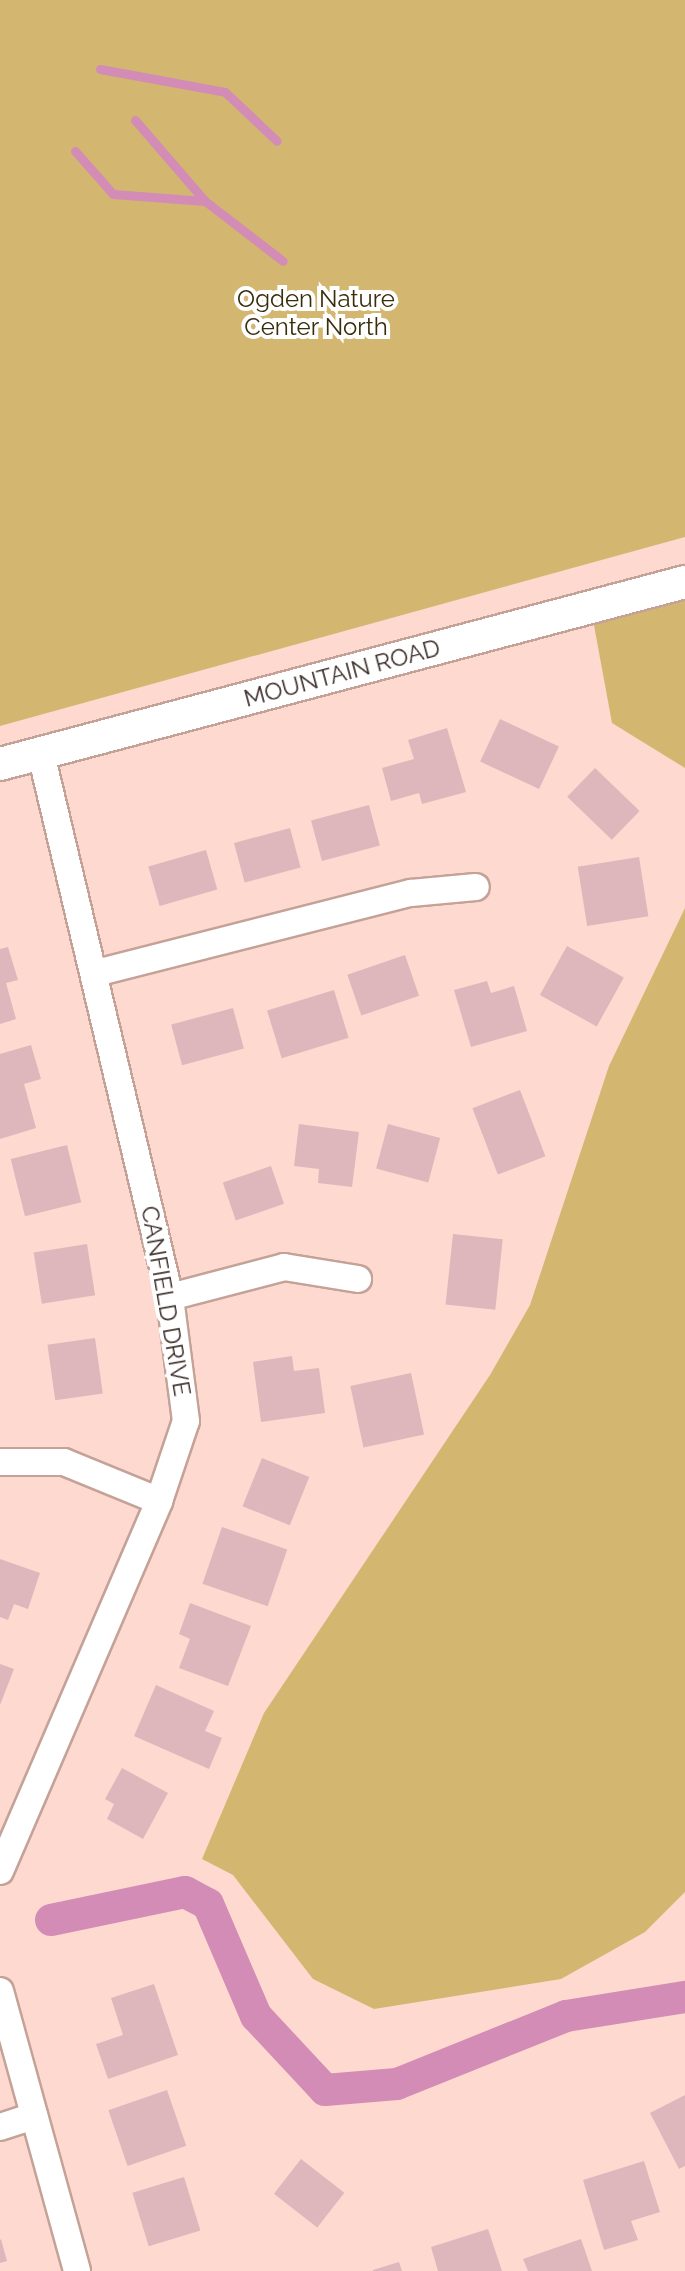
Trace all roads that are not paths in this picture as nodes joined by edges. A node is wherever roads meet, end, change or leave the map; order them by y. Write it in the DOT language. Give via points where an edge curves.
graph roads {
  1 [pos="685,582"];
  2 [pos="41,754"];
  3 [pos="0,764"];
  4 [pos="476,887"];
  5 [pos="96,973"];
  6 [pos="358,1279"];
  7 [pos="170,1297"];
  8 [pos="0,1462"];
  9 [pos="159,1501"];
  10 [pos="0,1871"];
  11 [pos="0,1991"];
  12 [pos="34,2116"];
  13 [pos="0,2127"];
  14 [pos="77,2271"];
  1 -- 2 [label="street, MOUNTAIN ROAD"];
  2 -- 3 [label="street, MOUNTAIN ROAD"];
  2 -- 5 [label="street, CANFIELD DRIVE"];
  4 -- 5 [label="street" via="411,893"];
  5 -- 7 [label="street, CANFIELD DRIVE"];
  6 -- 7 [label="street" via="284,1267"];
  7 -- 9 [label="street, CANFIELD DRIVE" via="186,1421"];
  8 -- 9 [label="street" via="64,1462"];
  9 -- 10 [label="street, CANFIELD DRIVE"];
  11 -- 12 [label="street"];
  12 -- 13 [label="street"];
  12 -- 14 [label="street"];
}
